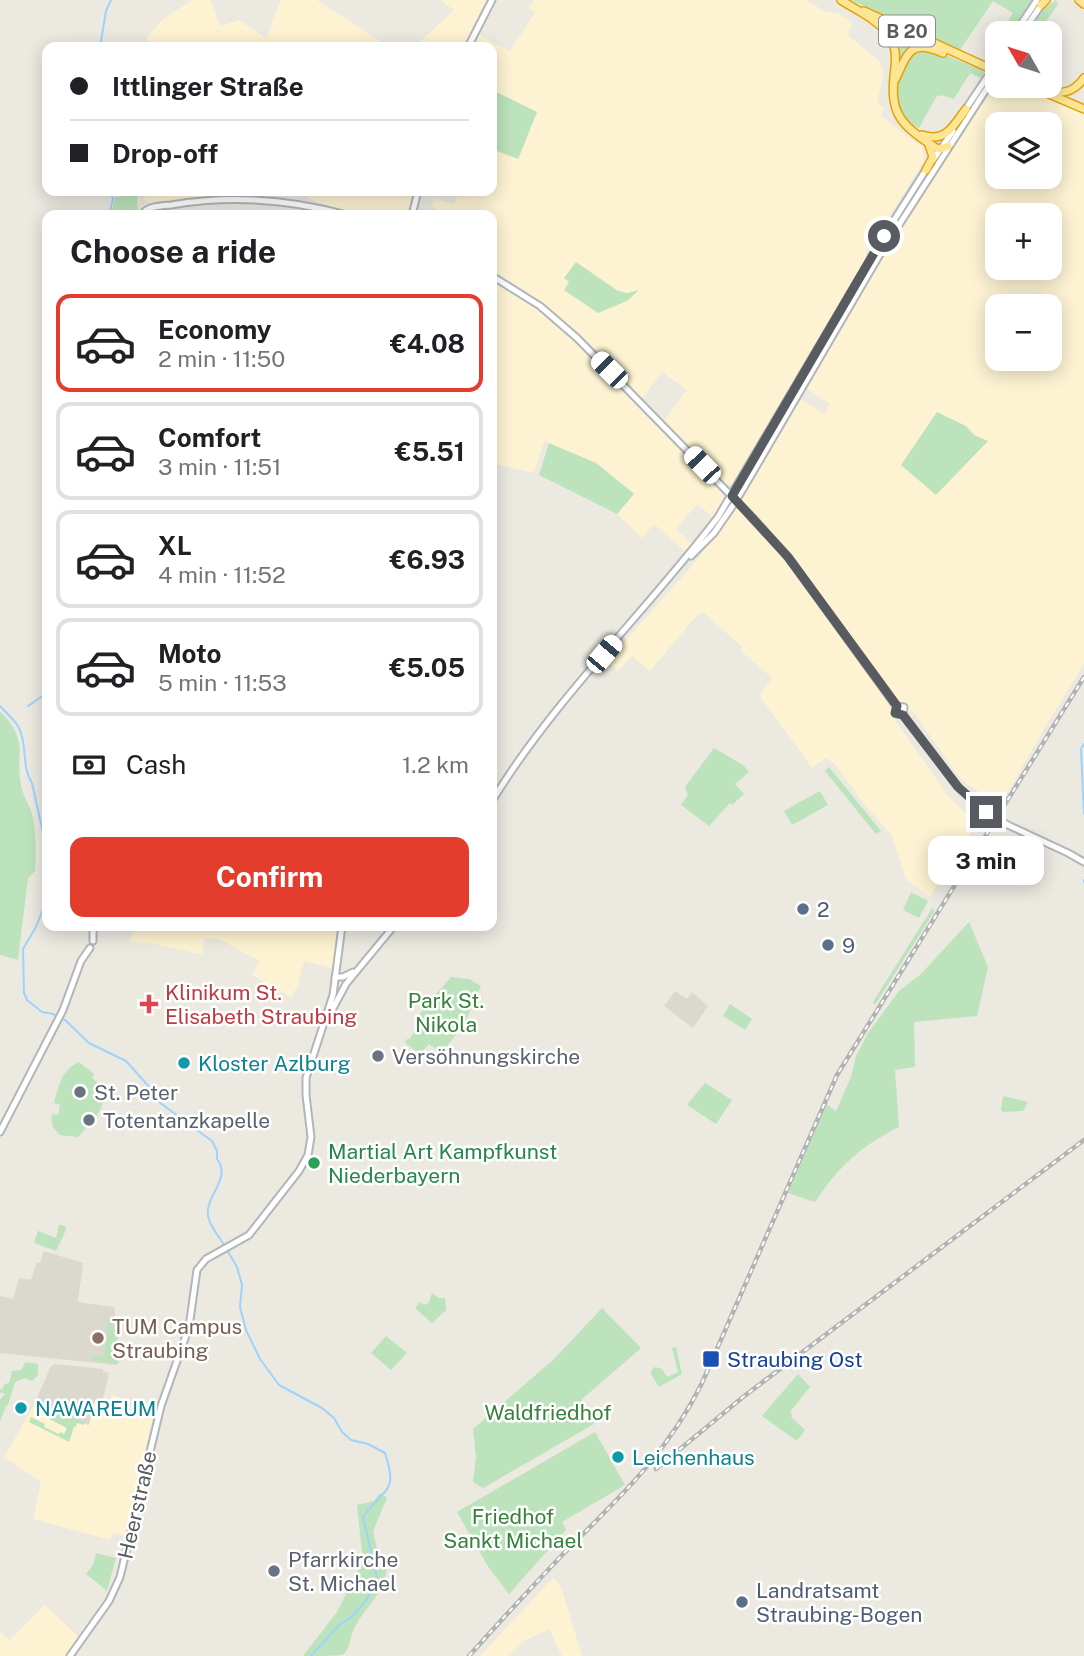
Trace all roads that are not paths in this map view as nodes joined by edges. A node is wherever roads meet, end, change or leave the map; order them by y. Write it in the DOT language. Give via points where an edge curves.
graph roads {
  1 [pos="492,0"];
  2 [pos="842,0"];
  3 [pos="1079,0"];
  4 [pos="1042,1"];
  5 [pos="1084,4"];
  6 [pos="1025,21"];
  7 [pos="1030,21"];
  8 [pos="471,42"];
  9 [pos="975,62"];
  10 [pos="985,66"];
  11 [pos="1084,78"];
  12 [pos="985,80"];
  13 [pos="892,87"];
  14 [pos="985,89"];
  15 [pos="1062,92"];
  16 [pos="1058,98"];
  17 [pos="966,109"];
  18 [pos="1084,109"];
  19 [pos="927,140"];
  20 [pos="943,149"];
  21 [pos="926,170"];
  22 [pos="155,210"];
  23 [pos="324,210"];
  24 [pos="497,279"];
  25 [pos="734,498"];
  26 [pos="497,794"];
  27 [pos="1083,862"];
  28 [pos="93,931"];
  29 [pos="341,931"];
  30 [pos="390,931"];
  31 [pos="359,968"];
  32 [pos="335,976"];
  33 [pos="325,1021"];
  34 [pos="0,1132"];
  35 [pos="70,1656"];
  1 -- 8 [label="street"];
  2 -- 9 [label="highway, B 20"];
  2 -- 13 [label="highway" via="889,36 896,58"];
  3 -- 5 [label="highway"];
  4 -- 6 [label="street"];
  4 -- 7 [label="street"];
  9 -- 10 [label="highway, B 20, bridge"];
  9 -- 13 [label="highway" via="919,46 907,56"];
  11 -- 15 [label="highway"];
  12 -- 17 [label="street"];
  13 -- 19 [label="highway" via="896,112"];
  14 -- 20 [label="street"];
  16 -- 18 [label="highway"];
  17 -- 19 [label="highway" via="946,134"];
  17 -- 20 [label="street"];
  19 -- 20 [label="highway"];
  19 -- 21 [label="highway" via="933,154"];
  20 -- 21 [label="street"];
  20 -- 25 [label="street"];
  21 -- 25 [label="street"];
  22 -- 23 [label="street" via="188,202 248,199"];
  24 -- 25 [label="street" via="571,332"];
  25 -- 26 [label="street" via="536,735"];
  25 -- 27 [label="street, bridge" via="788,557 897,706 904,707 903,715 958,787 986,812"];
  28 -- 34 [label="street" via="96,947 78,967 63,1010"];
  29 -- 32 [label="street"];
  30 -- 31 [label="street"];
  31 -- 32 [label="street" via="349,976"];
  31 -- 33 [label="street"];
  32 -- 33 [label="street"];
  33 -- 35 [label="street, Heerstraße" via="306,1078 311,1137 307,1160 255,1228 201,1262 195,1275 189,1327 161,1406 120,1577 109,1601"];
}
